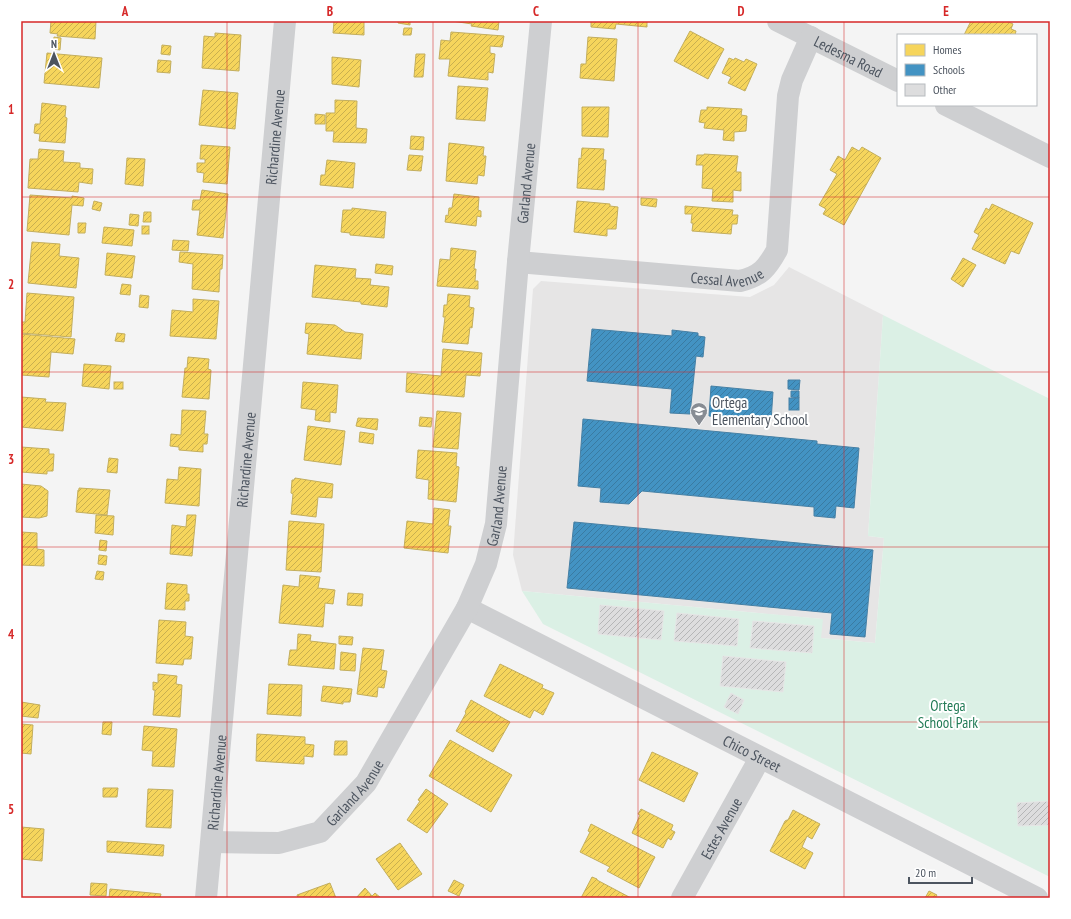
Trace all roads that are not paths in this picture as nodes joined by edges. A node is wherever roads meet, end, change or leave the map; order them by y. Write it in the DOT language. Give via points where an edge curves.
graph roads {
  1 [pos="285,21"];
  2 [pos="541,21"];
  3 [pos="778,21"];
  4 [pos="811,38"];
  5 [pos="897,81"];
  6 [pos="948,106"];
  7 [pos="1050,157"];
  8 [pos="518,262"];
  9 [pos="467,608"];
  10 [pos="760,758"];
  11 [pos="212,842"];
  12 [pos="206,898"];
  13 [pos="682,898"];
  14 [pos="1037,898"];
  1 -- 11 [label="street, Richardine Avenue"];
  2 -- 8 [label="street, Garland Avenue"];
  3 -- 4 [label="street, Ledesma Road"];
  4 -- 5 [label="street, Ledesma Road"];
  4 -- 8 [label="street, Cessal Avenue" via="792,80 788,96 777,250 761,273 740,281"];
  6 -- 7 [label="street"];
  8 -- 9 [label="street, Garland Avenue" via="496,524 486,564"];
  9 -- 10 [label="street, Chico Street"];
  9 -- 11 [label="street, Garland Avenue" via="366,783 320,832 279,843"];
  10 -- 13 [label="street, Estes Avenue"];
  10 -- 14 [label="street, Chico Street"];
  11 -- 12 [label="street, Richardine Avenue"];
}
